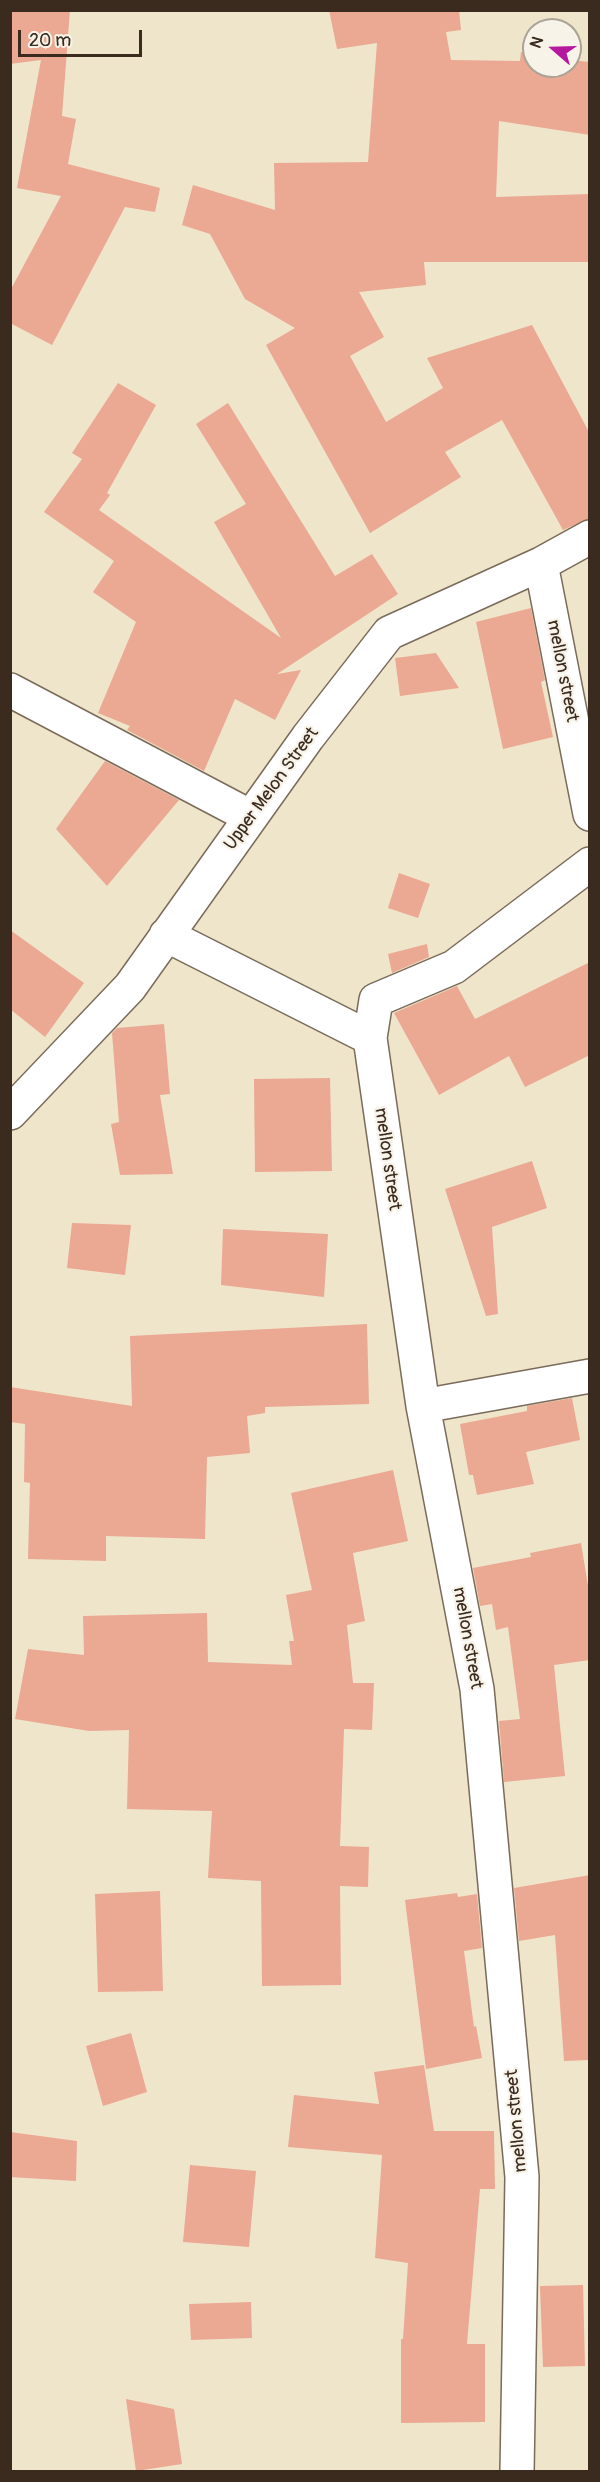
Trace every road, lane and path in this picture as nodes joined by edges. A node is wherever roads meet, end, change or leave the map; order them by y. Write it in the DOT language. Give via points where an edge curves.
graph roads {
  1 [pos="590,537"];
  2 [pos="541,564"];
  3 [pos="10,690"];
  4 [pos="590,814"];
  5 [pos="251,817"];
  6 [pos="590,864"];
  7 [pos="166,935"];
  8 [pos="370,1038"];
  9 [pos="10,1113"];
  10 [pos="590,1376"];
  11 [pos="423,1406"];
  12 [pos="517,2472"];
  1 -- 2 [label="street, Upper Melon Street"];
  2 -- 4 [label="street, mellon street"];
  2 -- 5 [label="street, Upper Melon Street" via="389,633"];
  3 -- 5 [label="street"];
  5 -- 7 [label="street, Upper Melon Street"];
  6 -- 8 [label="street, mellon street" via="454,967 376,1000"];
  7 -- 8 [label="street"];
  7 -- 9 [label="street, Upper Melon Street" via="130,987"];
  8 -- 11 [label="street, mellon street"];
  10 -- 11 [label="street"];
  11 -- 12 [label="street, mellon street" via="477,1689 519,2141 522,2177"];
}
